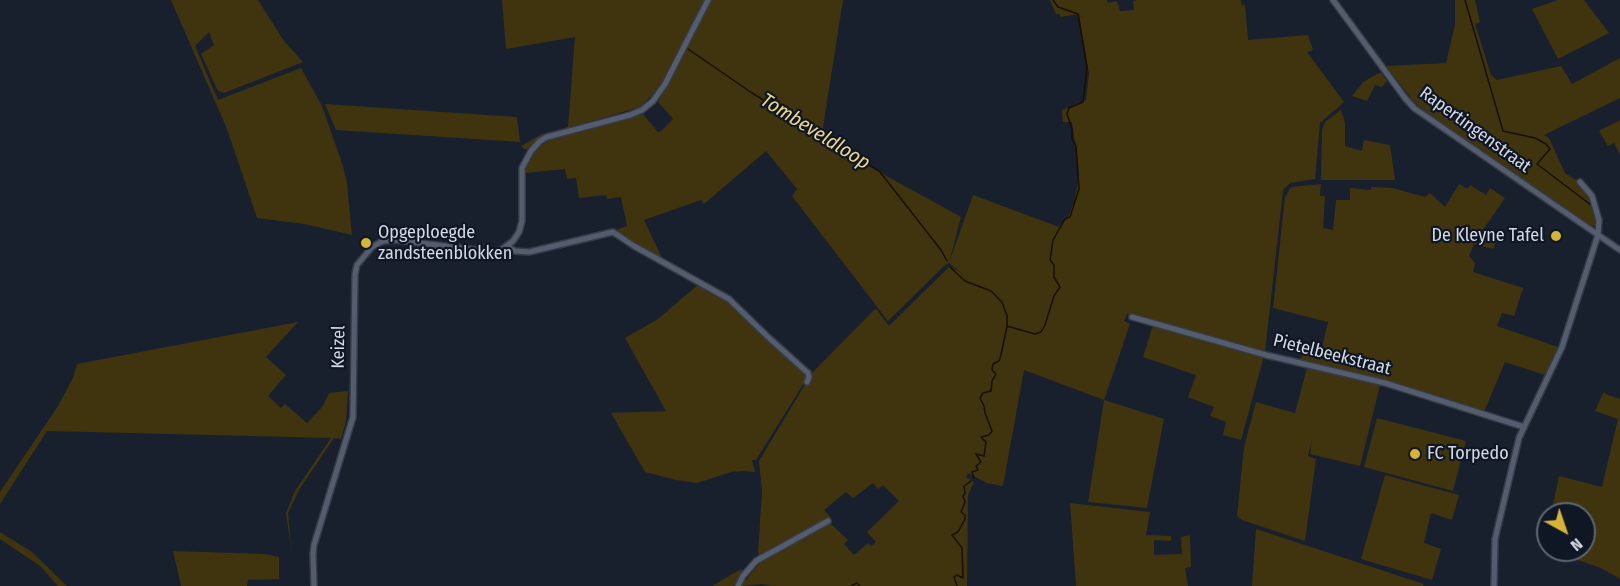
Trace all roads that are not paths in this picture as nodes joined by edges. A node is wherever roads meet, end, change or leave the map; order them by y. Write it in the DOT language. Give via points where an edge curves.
graph roads {
  1 [pos="708,0"];
  2 [pos="1333,0"];
  3 [pos="1580,183"];
  4 [pos="1598,235"];
  5 [pos="507,246"];
  6 [pos="1620,249"];
  7 [pos="1132,317"];
  8 [pos="807,382"];
  9 [pos="1524,427"];
  10 [pos="828,521"];
  11 [pos="314,586"];
  12 [pos="738,586"];
  13 [pos="1494,586"];
  1 -- 5 [label="street" via="653,101 630,115 547,137 531,151 522,168 521,226"];
  2 -- 4 [label="street, Rapertingenstraat" via="1414,108"];
  3 -- 4 [label="street" via="1592,196 1599,220"];
  4 -- 6 [label="street, Rapertingenstraat"];
  4 -- 9 [label="street" via="1562,347"];
  5 -- 8 [label="street, Keizel" via="515,252 529,252 614,232 729,299 808,373"];
  5 -- 11 [label="street, Keizel" via="493,252 383,241 372,247 357,265 353,417 314,545"];
  7 -- 9 [label="street, Pietelbeekstraat" via="1384,383"];
  9 -- 13 [label="street" via="1498,525"];
  10 -- 12 [label="street" via="756,561"];
}
